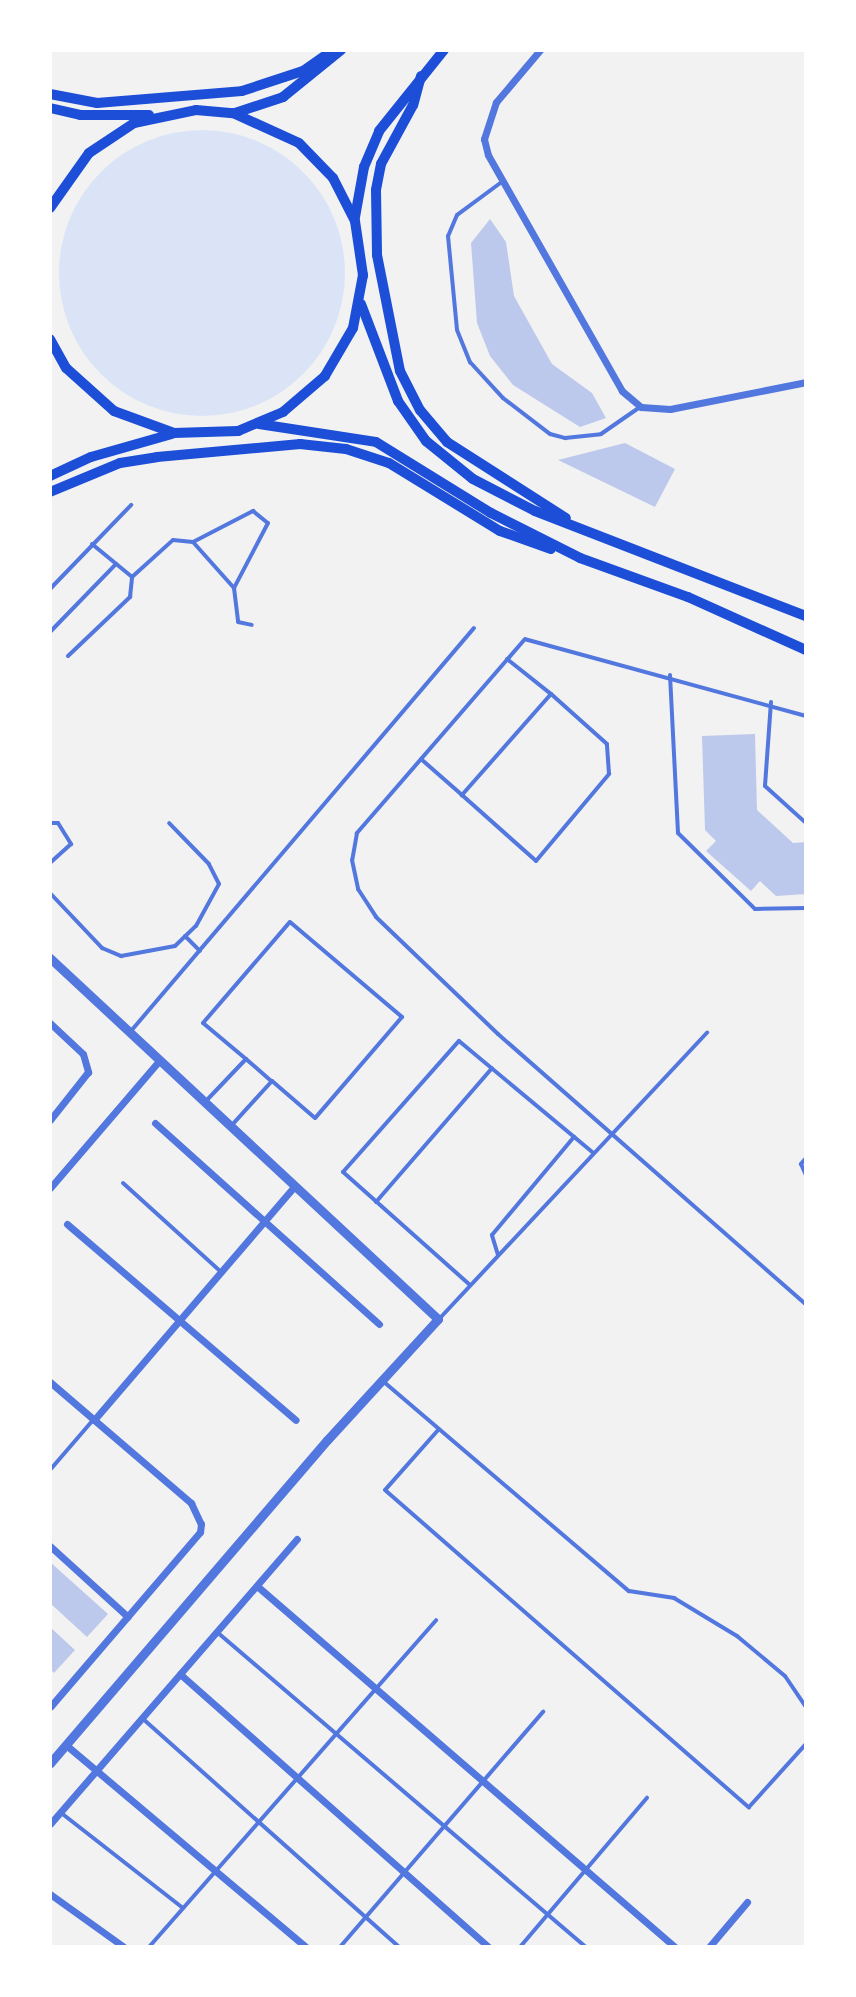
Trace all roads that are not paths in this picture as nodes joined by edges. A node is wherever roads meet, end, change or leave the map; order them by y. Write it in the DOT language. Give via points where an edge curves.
graph roads {
  1 [pos="333,50"];
  2 [pos="341,50"];
  3 [pos="444,50"];
  4 [pos="540,50"];
  5 [pos="421,76"];
  6 [pos="50,94"];
  7 [pos="50,108"];
  8 [pos="233,113"];
  9 [pos="159,115"];
  10 [pos="503,181"];
  11 [pos="50,208"];
  12 [pos="355,221"];
  13 [pos="360,302"];
  14 [pos="50,339"];
  15 [pos="806,382"];
  16 [pos="641,407"];
  17 [pos="258,424"];
  18 [pos="174,433"];
  19 [pos="50,476"];
  20 [pos="50,492"];
  21 [pos="131,505"];
  22 [pos="599,537"];
  23 [pos="193,542"];
  24 [pos="92,544"];
  25 [pos="580,558"];
  26 [pos="116,564"];
  27 [pos="132,577"];
  28 [pos="234,588"];
  29 [pos="50,589"];
  30 [pos="806,616"];
  31 [pos="252,625"];
  32 [pos="474,628"];
  33 [pos="50,632"];
  34 [pos="806,650"];
  35 [pos="68,656"];
  36 [pos="507,659"];
  37 [pos="670,675"];
  38 [pos="551,694"];
  39 [pos="771,702"];
  40 [pos="806,716"];
  41 [pos="421,759"];
  42 [pos="462,795"];
  43 [pos="50,823"];
  44 [pos="169,823"];
  45 [pos="806,823"];
  46 [pos="50,863"];
  47 [pos="50,893"];
  48 [pos="806,908"];
  49 [pos="185,936"];
  50 [pos="201,952"];
  51 [pos="50,958"];
  52 [pos="50,1023"];
  53 [pos="129,1033"];
  54 [pos="707,1033"];
  55 [pos="246,1059"];
  56 [pos="159,1061"];
  57 [pos="492,1068"];
  58 [pos="272,1081"];
  59 [pos="205,1102"];
  60 [pos="50,1120"];
  61 [pos="155,1123"];
  62 [pos="230,1127"];
  63 [pos="610,1132"];
  64 [pos="574,1137"];
  65 [pos="592,1152"];
  66 [pos="806,1158"];
  67 [pos="806,1175"];
  68 [pos="123,1183"];
  69 [pos="294,1187"];
  70 [pos="50,1188"];
  71 [pos="376,1202"];
  72 [pos="265,1221"];
  73 [pos="67,1224"];
  74 [pos="498,1255"];
  75 [pos="221,1272"];
  76 [pos="470,1285"];
  77 [pos="806,1305"];
  78 [pos="438,1319"];
  79 [pos="180,1320"];
  80 [pos="379,1324"];
  81 [pos="382,1380"];
  82 [pos="50,1382"];
  83 [pos="94,1420"];
  84 [pos="296,1420"];
  85 [pos="439,1429"];
  86 [pos="50,1470"];
  87 [pos="297,1539"];
  88 [pos="50,1546"];
  89 [pos="257,1586"];
  90 [pos="128,1617"];
  91 [pos="436,1620"];
  92 [pos="217,1632"];
  93 [pos="180,1674"];
  94 [pos="376,1689"];
  95 [pos="50,1707"];
  96 [pos="806,1707"];
  97 [pos="543,1712"];
  98 [pos="142,1718"];
  99 [pos="336,1734"];
  100 [pos="806,1744"];
  101 [pos="66,1745"];
  102 [pos="50,1763"];
  103 [pos="97,1769"];
  104 [pos="297,1778"];
  105 [pos="483,1781"];
  106 [pos="647,1798"];
  107 [pos="60,1812"];
  108 [pos="259,1822"];
  109 [pos="50,1824"];
  110 [pos="444,1826"];
  111 [pos="586,1870"];
  112 [pos="216,1871"];
  113 [pos="404,1873"];
  114 [pos="50,1894"];
  115 [pos="747,1902"];
  116 [pos="183,1908"];
  117 [pos="548,1915"];
  118 [pos="366,1917"];
  119 [pos="124,1947"];
  120 [pos="149,1947"];
  121 [pos="306,1947"];
  122 [pos="340,1947"];
  123 [pos="399,1947"];
  124 [pos="489,1947"];
  125 [pos="520,1947"];
  126 [pos="586,1947"];
  127 [pos="675,1947"];
  128 [pos="709,1947"];
  1 -- 6 [label="main road" via="303,71 242,91 97,103"];
  2 -- 8 [label="main road" via="283,97"];
  3 -- 5 [label="main road"];
  4 -- 10 [label="street" via="496,102 485,125 488,155"];
  5 -- 12 [label="main road" via="370,149"];
  5 -- 22 [label="main road" via="413,105 381,164 376,190 377,255 400,371 420,410 447,442 494,477"];
  7 -- 9 [label="main road" via="80,115"];
  8 -- 9 [label="main road"];
  8 -- 12 [label="main road" via="299,143 333,178"];
  9 -- 11 [label="main road" via="134,123 89,153"];
  10 -- 16 [label="street" via="622,391"];
  10 -- 16 [label="lane" via="457,215 448,236 457,330 470,362 503,398 550,434 565,438 601,434"];
  12 -- 13 [label="main road" via="361,247"];
  13 -- 17 [label="main road" via="353,328 325,376 294,404"];
  13 -- 22 [label="main road" via="398,401 426,441 473,479"];
  14 -- 18 [label="main road" via="66,368 96,398 143,425"];
  15 -- 16 [label="street" via="670,409"];
  17 -- 18 [label="main road" via="217,434"];
  17 -- 25 [label="main road" via="376,442 491,513"];
  18 -- 19 [label="main road" via="91,457"];
  20 -- 25 [label="main road" via="120,463 157,457 300,444 346,449 420,478 500,531"];
  21 -- 24 [label="lane"];
  22 -- 30 [label="main road"];
  23 -- 27 [label="lane" via="173,540"];
  23 -- 28 [label="lane"];
  23 -- 28 [label="lane" via="253,511 268,523"];
  24 -- 26 [label="lane"];
  24 -- 29 [label="lane"];
  25 -- 34 [label="main road" via="688,597"];
  26 -- 27 [label="lane"];
  26 -- 33 [label="lane"];
  27 -- 35 [label="lane" via="130,597"];
  28 -- 31 [label="lane" via="238,622"];
  32 -- 50 [label="lane"];
  36 -- 37 [label="lane" via="525,639"];
  36 -- 38 [label="lane"];
  36 -- 41 [label="lane"];
  37 -- 39 [label="lane"];
  37 -- 48 [label="lane" via="678,833 755,909"];
  38 -- 42 [label="lane"];
  38 -- 42 [label="lane" via="607,744 609,774 536,861"];
  39 -- 40 [label="lane"];
  39 -- 45 [label="lane" via="765,786"];
  41 -- 42 [label="lane"];
  41 -- 63 [label="lane" via="357,833 352,860 358,889 376,917"];
  43 -- 46 [label="lane" via="58,823 71,844"];
  44 -- 49 [label="lane" via="209,864 219,884"];
  47 -- 49 [label="lane" via="84,934 121,956 155,953"];
  49 -- 50 [label="lane"];
  50 -- 53 [label="lane"];
  51 -- 53 [label="street"];
  52 -- 60 [label="street" via="83,1054 85,1079"];
  53 -- 56 [label="street"];
  54 -- 63 [label="lane"];
  55 -- 58 [label="lane"];
  55 -- 58 [label="lane" via="203,1023 290,922 402,1017 315,1118"];
  55 -- 59 [label="lane"];
  56 -- 59 [label="street"];
  56 -- 70 [label="street"];
  57 -- 64 [label="lane"];
  57 -- 71 [label="lane"];
  57 -- 71 [label="lane" via="459,1041 343,1172"];
  58 -- 62 [label="lane"];
  59 -- 62 [label="street"];
  61 -- 72 [label="street"];
  62 -- 69 [label="street"];
  63 -- 65 [label="lane"];
  63 -- 77 [label="lane"];
  64 -- 65 [label="lane"];
  64 -- 74 [label="lane" via="492,1235"];
  65 -- 74 [label="lane"];
  66 -- 67 [label="lane" via="801,1164"];
  68 -- 75 [label="lane"];
  69 -- 72 [label="street"];
  69 -- 78 [label="street"];
  71 -- 76 [label="lane"];
  72 -- 75 [label="street"];
  72 -- 80 [label="street"];
  73 -- 79 [label="street"];
  74 -- 76 [label="lane"];
  75 -- 79 [label="street"];
  76 -- 78 [label="lane"];
  78 -- 81 [label="street"];
  79 -- 83 [label="street"];
  79 -- 84 [label="street"];
  81 -- 85 [label="lane"];
  81 -- 101 [label="street"];
  82 -- 83 [label="street"];
  83 -- 86 [label="lane"];
  83 -- 90 [label="street" via="198,1513 200,1532"];
  85 -- 96 [label="lane" via="629,1591 674,1598 737,1636 785,1676"];
  85 -- 100 [label="lane" via="385,1490 749,1807"];
  87 -- 89 [label="street"];
  88 -- 90 [label="street"];
  89 -- 92 [label="street"];
  89 -- 94 [label="street"];
  90 -- 95 [label="street"];
  91 -- 94 [label="lane"];
  92 -- 93 [label="street"];
  92 -- 99 [label="lane"];
  93 -- 98 [label="street"];
  93 -- 104 [label="street"];
  94 -- 99 [label="lane"];
  94 -- 105 [label="street"];
  97 -- 105 [label="lane"];
  98 -- 103 [label="street"];
  98 -- 108 [label="lane"];
  99 -- 104 [label="lane"];
  99 -- 110 [label="lane"];
  101 -- 102 [label="street"];
  101 -- 103 [label="street"];
  103 -- 107 [label="street"];
  103 -- 112 [label="street"];
  104 -- 108 [label="lane"];
  104 -- 113 [label="street"];
  105 -- 110 [label="lane"];
  105 -- 111 [label="street"];
  106 -- 111 [label="lane"];
  107 -- 109 [label="street"];
  107 -- 116 [label="lane"];
  108 -- 112 [label="lane"];
  108 -- 118 [label="lane"];
  110 -- 113 [label="lane"];
  110 -- 117 [label="lane"];
  111 -- 117 [label="lane"];
  111 -- 127 [label="street"];
  112 -- 116 [label="lane"];
  112 -- 121 [label="street"];
  113 -- 118 [label="lane"];
  113 -- 124 [label="street"];
  114 -- 119 [label="street"];
  115 -- 128 [label="street"];
  116 -- 120 [label="lane"];
  117 -- 125 [label="lane"];
  117 -- 126 [label="lane"];
  118 -- 122 [label="lane"];
  118 -- 123 [label="lane"];
}
